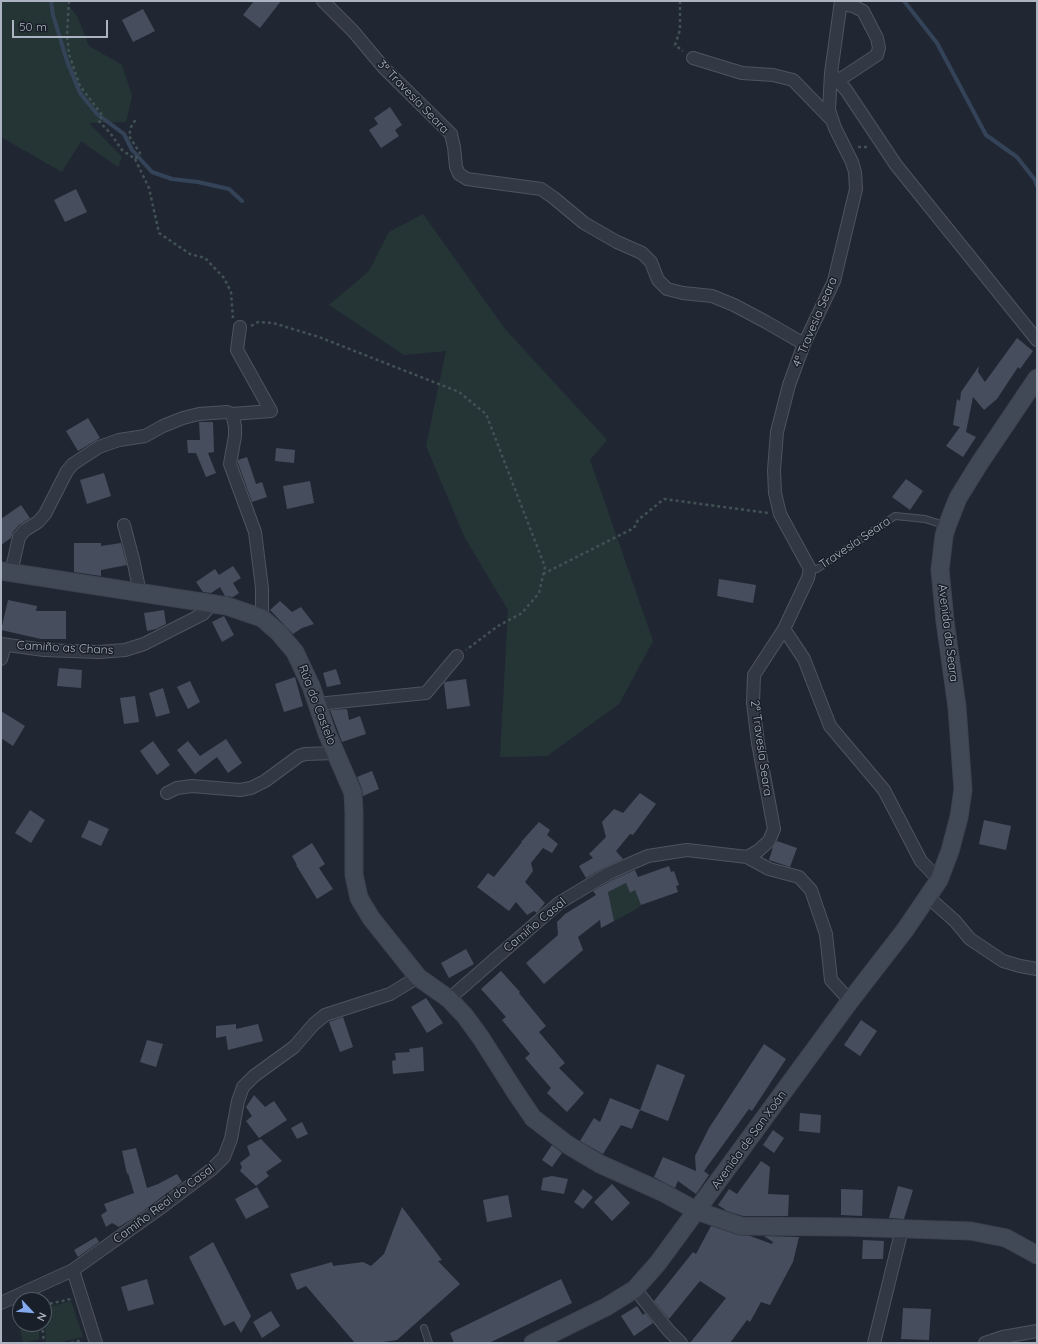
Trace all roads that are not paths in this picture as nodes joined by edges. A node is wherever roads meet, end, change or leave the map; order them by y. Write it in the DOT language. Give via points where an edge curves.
graph roads {
  1 [pos="323,1"];
  2 [pos="841,2"];
  3 [pos="693,58"];
  4 [pos="835,76"];
  5 [pos="831,119"];
  6 [pos="240,327"];
  7 [pos="1037,340"];
  8 [pos="804,344"];
  9 [pos="1035,379"];
  10 [pos="232,414"];
  11 [pos="124,525"];
  12 [pos="947,526"];
  13 [pos="810,570"];
  14 [pos="6,572"];
  15 [pos="140,593"];
  16 [pos="212,604"];
  17 [pos="262,618"];
  18 [pos="784,629"];
  19 [pos="3,644"];
  20 [pos="457,656"];
  21 [pos="1,659"];
  22 [pos="317,704"];
  23 [pos="335,753"];
  24 [pos="167,793"];
  25 [pos="747,856"];
  26 [pos="939,880"];
  27 [pos="928,897"];
  28 [pos="1037,969"];
  29 [pos="418,977"];
  30 [pos="449,999"];
  31 [pos="850,1001"];
  32 [pos="697,1211"];
  33 [pos="902,1229"];
  34 [pos="1037,1254"];
  35 [pos="73,1270"];
  36 [pos="634,1289"];
  37 [pos="1,1302"];
  38 [pos="424,1328"];
  39 [pos="1037,1330"];
  40 [pos="96,1343"];
  41 [pos="429,1343"];
  42 [pos="533,1343"];
  43 [pos="681,1343"];
  44 [pos="874,1343"];
  45 [pos="985,1343"];
  1 -- 8 [label="street, 3ª Travesía Seara" via="384,68 451,134 456,166 460,174 467,179 541,189 584,223 642,253 651,262 658,280 667,289 712,296 734,305"];
  2 -- 4 [label="street, 4ª Travesía Seara"];
  2 -- 4 [label="street" via="863,11 877,38 879,48 877,55"];
  3 -- 5 [label="street" via="742,73 773,75 793,80"];
  4 -- 5 [label="street, 4ª Travesía Seara" via="829,110"];
  4 -- 7 [label="street" via="896,165"];
  5 -- 8 [label="street, 4ª Travesía Seara" via="856,172 856,189 834,281"];
  6 -- 10 [label="street" via="237,350 271,411"];
  8 -- 13 [label="street, 4ª Travesía Seara" via="789,385 777,432 774,470 775,493 780,514"];
  9 -- 12 [label="street, Avenida da Seara" via="958,498"];
  10 -- 14 [label="street" via="206,413 182,418 145,436 119,440 99,447 73,464 45,514 19,537"];
  10 -- 17 [label="street" via="235,436 230,464 255,532 262,588"];
  11 -- 15 [label="street"];
  12 -- 13 [label="lane, Travesía Seara" via="925,519 895,516 817,569"];
  12 -- 26 [label="street, Avenida da Seara" via="940,570 957,707 963,790 950,851"];
  13 -- 18 [label="street, 2ª Travesía Seara"];
  14 -- 15 [label="street, Rúa do Castelo"];
  15 -- 16 [label="street, Rúa do Castelo"];
  16 -- 17 [label="street, Rúa do Castelo" via="227,606"];
  16 -- 19 [label="street, Camiño as Chans" via="204,614 144,644 125,650 44,650"];
  17 -- 22 [label="street, Rúa do Castelo" via="279,632 295,652"];
  18 -- 25 [label="street, 2ª Travesía Seara" via="754,675 753,703 758,743 774,830 769,841 758,851"];
  18 -- 26 [label="street" via="804,659 830,726 884,790 921,861"];
  19 -- 21 [label="street"];
  20 -- 22 [label="street" via="426,693"];
  22 -- 23 [label="street, Rúa do Castelo"];
  23 -- 24 [label="street" via="299,756 251,788 240,790 192,786 177,788"];
  23 -- 29 [label="street, Rúa do Castelo" via="353,793 354,875 359,898 371,918"];
  25 -- 30 [label="street, Camiño Casal" via="687,850 648,856 609,872 559,902"];
  25 -- 31 [label="street" via="769,869 799,877 811,890 826,934 832,980"];
  26 -- 27 [label="street, Avenida da Seara"];
  27 -- 28 [label="street" via="955,921 970,939 1003,961"];
  27 -- 31 [label="street, Avenida de San Xoán"];
  29 -- 30 [label="street, Rúa do Castelo"];
  29 -- 35 [label="street, Camiño Real do Casal" via="390,994 326,1015 314,1024 294,1047 243,1087 231,1139 224,1157 163,1206"];
  30 -- 32 [label="street, Rúa do Castelo" via="477,1032 533,1118 568,1145 600,1164"];
  31 -- 32 [label="street, Avenida de San Xoán"];
  32 -- 33 [label="street, Rúa do Castelo" via="741,1226"];
  32 -- 36 [label="street, Avenida de San Xoán" via="658,1263"];
  33 -- 34 [label="street, Rúa do Castelo" via="971,1231 1006,1238"];
  33 -- 44 [label="street"];
  35 -- 37 [label="street, Camiño Real do Casal"];
  35 -- 40 [label="street"];
  36 -- 42 [label="street, Avenida de San Xoán" via="606,1307"];
  36 -- 43 [label="street"];
  38 -- 41 [label="lane"];
  39 -- 45 [label="street"];
}
